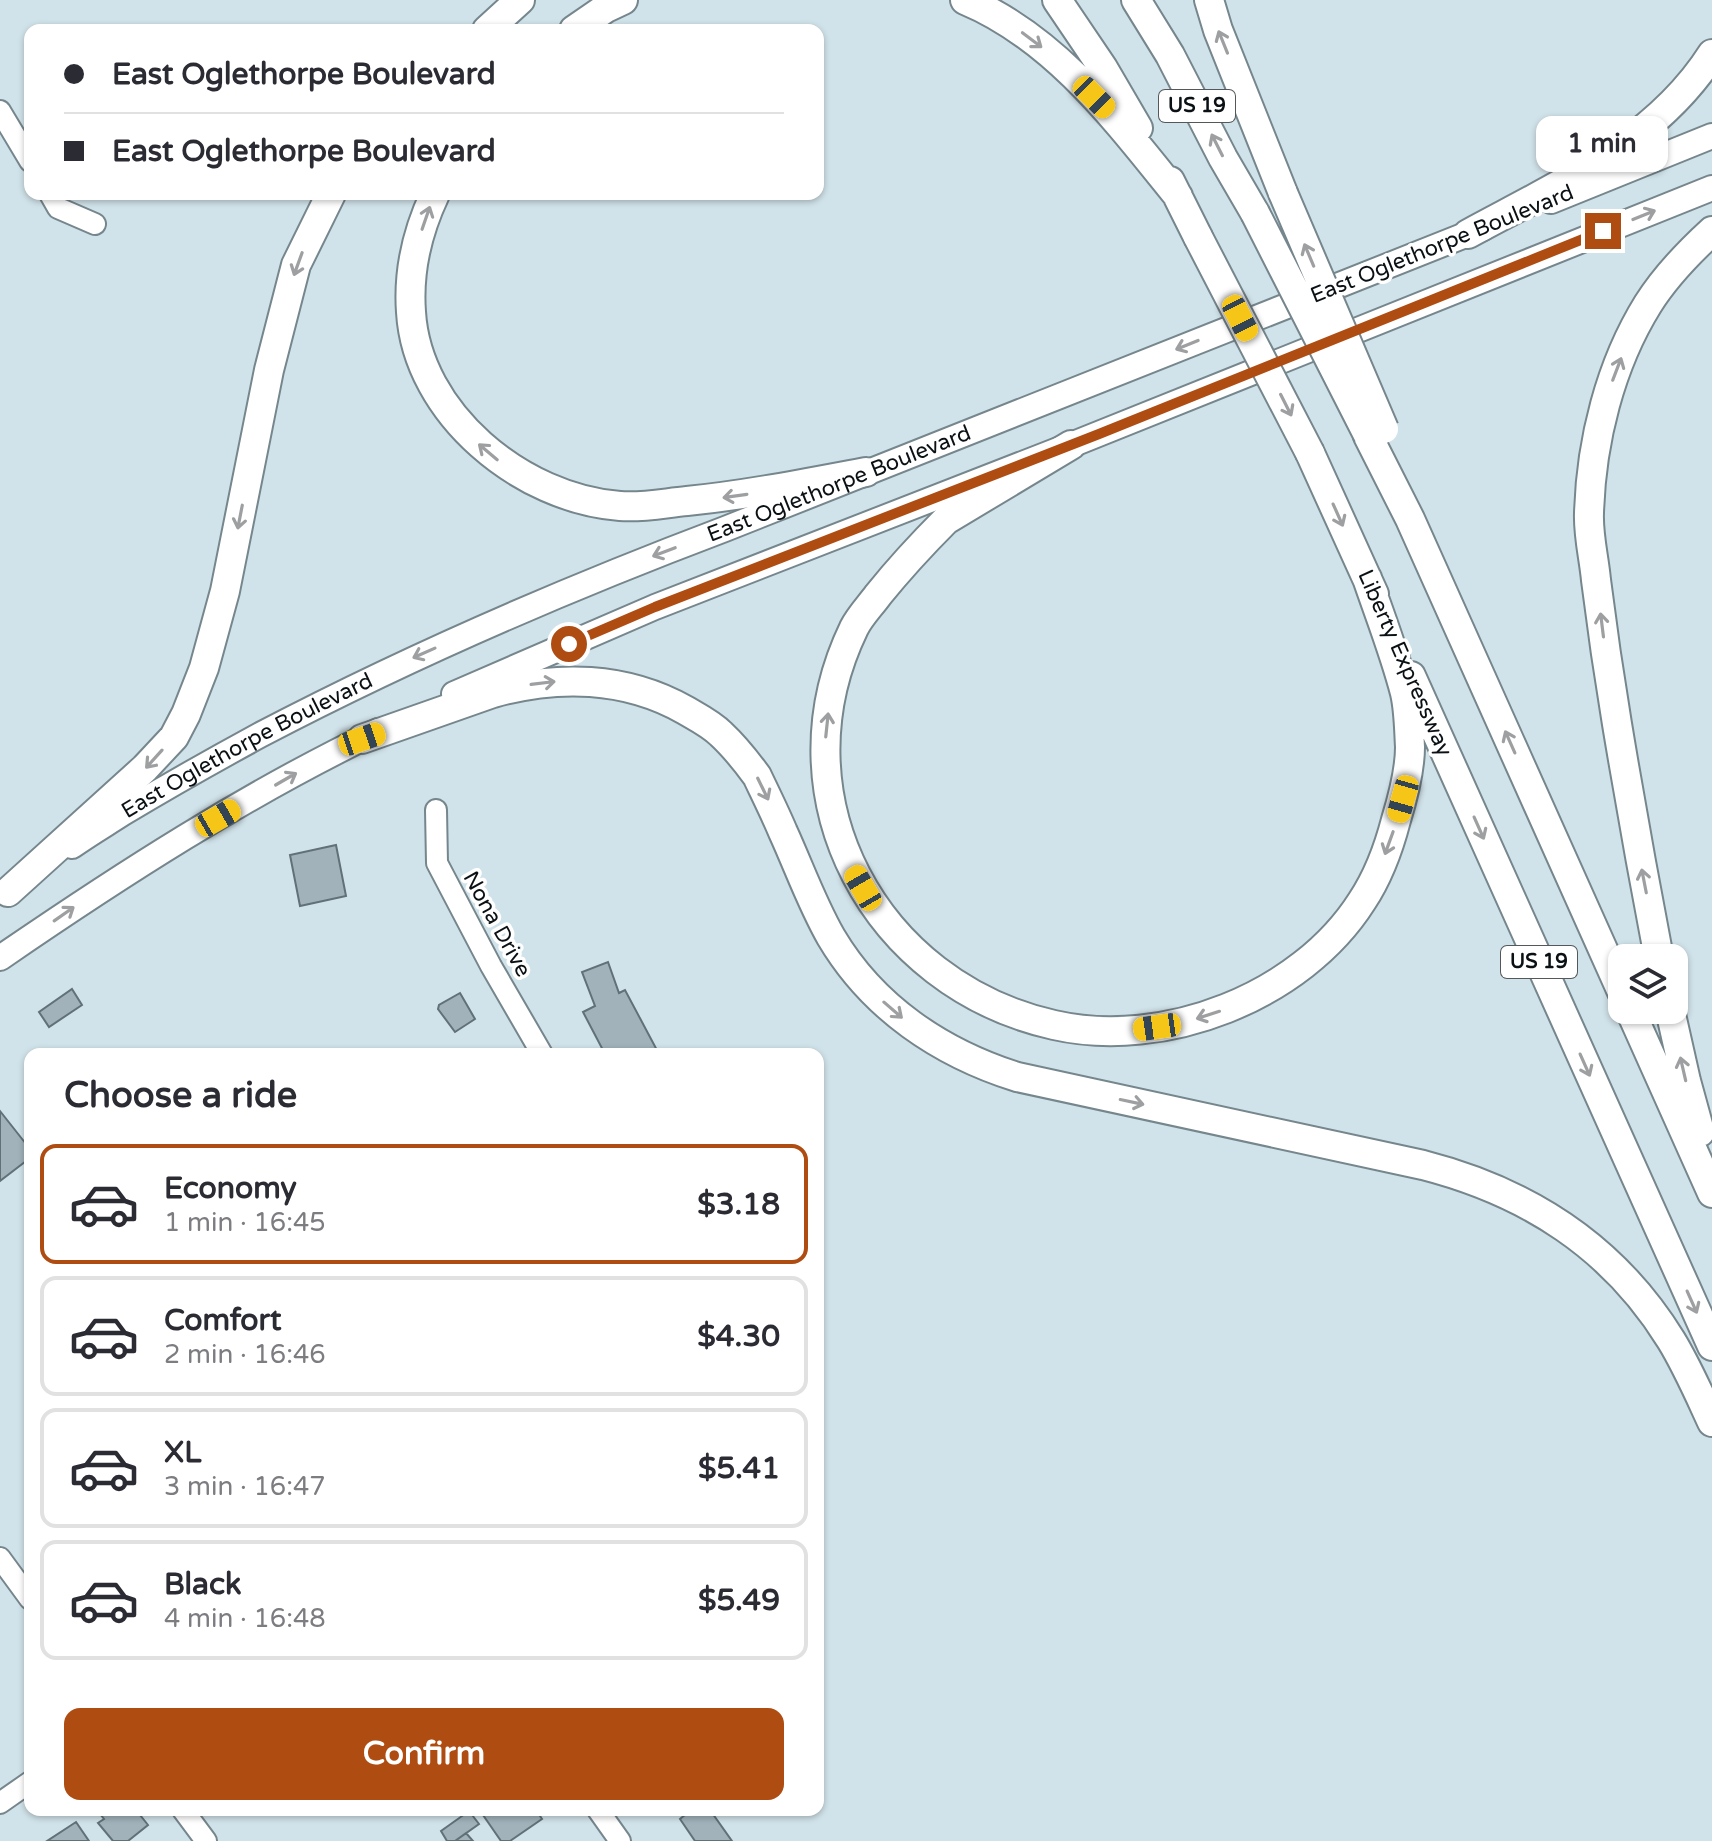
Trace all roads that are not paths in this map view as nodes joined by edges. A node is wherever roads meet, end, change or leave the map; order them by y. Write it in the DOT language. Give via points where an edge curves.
graph roads {
  1 [pos="520,0"];
  2 [pos="623,0"];
  3 [pos="965,0"];
  4 [pos="1057,0"];
  5 [pos="1136,0"];
  6 [pos="1209,0"];
  7 [pos="494,24"];
  8 [pos="583,24"];
  9 [pos="1712,54"];
  10 [pos="0,111"];
  11 [pos="1712,136"];
  12 [pos="24,151"];
  13 [pos="1712,188"];
  14 [pos="1178,196"];
  15 [pos="53,200"];
  16 [pos="328,200"];
  17 [pos="432,200"];
  18 [pos="95,224"];
  19 [pos="1712,231"];
  20 [pos="1468,234"];
  21 [pos="1376,432"];
  22 [pos="1071,445"];
  23 [pos="866,472"];
  24 [pos="1367,578"];
  25 [pos="362,739"];
  26 [pos="436,810"];
  27 [pos="4,894"];
  28 [pos="1657,944"];
  29 [pos="0,958"];
  30 [pos="1608,961"];
  31 [pos="1636,1024"];
  32 [pos="1673,1024"];
  33 [pos="539,1048"];
  34 [pos="1712,1171"];
  35 [pos="1712,1193"];
  36 [pos="1712,1346"];
  37 [pos="1712,1422"];
  38 [pos="0,1558"];
  39 [pos="24,1591"];
  40 [pos="24,1786"];
  41 [pos="0,1803"];
  42 [pos="187,1816"];
  43 [pos="602,1816"];
  44 [pos="206,1841"];
  45 [pos="620,1841"];
  1 -- 7 [label="highway"];
  2 -- 8 [label="highway"];
  3 -- 14 [label="highway, one-way" via="1054,56 1114,117"];
  4 -- 14 [label="highway, Liberty Expressway / US 19"];
  21 -- 5 [label="highway, US 19, one-way, bridge"];
  21 -- 6 [label="highway, one-way, bridge"];
  9 -- 20 [label="highway" via="1671,106 1598,163"];
  10 -- 12 [label="street"];
  11 -- 20 [label="main road, East Oglethorpe Boulevard"];
  22 -- 13 [label="main road, one-way"];
  14 -- 24 [label="highway, Liberty Expressway / US 19, one-way, bridge" via="1310,453"];
  15 -- 18 [label="street" via="58,208"];
  16 -- 27 [label="highway, one-way" via="296,265 269,370 225,591 186,714 174,737 145,768"];
  23 -- 17 [label="highway, one-way" via="739,495 621,506 586,500 526,478 475,441 424,366 414,334 411,277"];
  28 -- 19 [label="highway, one-way" via="1607,666 1589,516 1601,425 1627,345 1669,275"];
  20 -- 23 [label="main road, East Oglethorpe Boulevard, one-way"];
  30 -- 21 [label="highway, US 19, one-way"];
  24 -- 22 [label="highway, one-way" via="1406,696 1410,751 1391,838 1362,901 1308,961 1215,1013 1177,1024 1096,1031 1013,1014 950,981 921,959 872,903 841,842 829,800 825,731 841,659 860,618 893,576 946,520"];
  22 -- 25 [label="main road" via="655,607"];
  23 -- 27 [label="main road, East Oglethorpe Boulevard, one-way" via="602,576 328,699 189,773"];
  24 -- 36 [label="highway, Liberty Expressway / US 19, one-way"];
  29 -- 25 [label="main road, one-way" via="165,849"];
  25 -- 37 [label="highway, one-way" via="493,693 555,681 627,687 676,705 720,732 743,756 833,940 868,987 912,1026 962,1057 1017,1077 1423,1165 1510,1194 1576,1235 1633,1289 1670,1339"];
  26 -- 33 [label="street, Nona Drive" via="437,863"];
  31 -- 35 [label="highway"];
  34 -- 32 [label="highway, one-way"];
  38 -- 39 [label="street"];
  40 -- 41 [label="street"];
  42 -- 44 [label="street"];
  43 -- 45 [label="street"];
}
